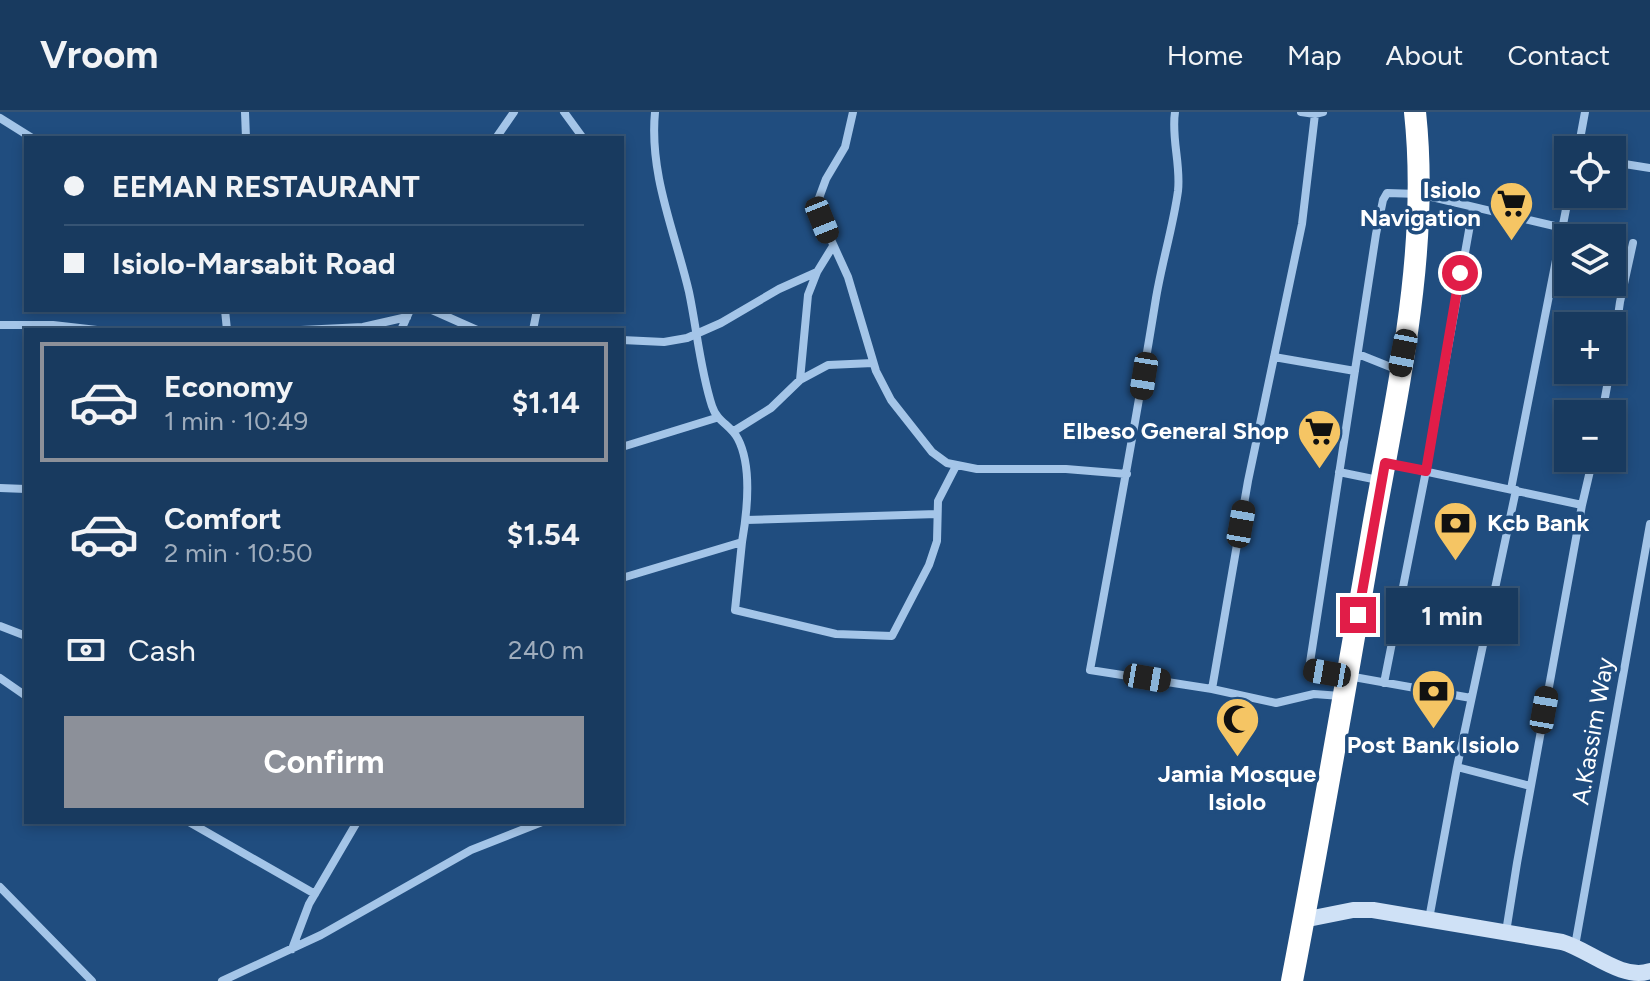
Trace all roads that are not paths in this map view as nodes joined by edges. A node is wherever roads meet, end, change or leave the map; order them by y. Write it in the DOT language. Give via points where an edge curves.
graph roads {
  1 [pos="245,112"];
  2 [pos="514,112"];
  3 [pos="564,112"];
  4 [pos="655,112"];
  5 [pos="853,112"];
  6 [pos="1175,112"];
  7 [pos="1301,112"];
  8 [pos="1585,112"];
  9 [pos="1319,113"];
  10 [pos="0,119"];
  11 [pos="1416,122"];
  12 [pos="29,136"];
  13 [pos="246,136"];
  14 [pos="497,136"];
  15 [pos="582,136"];
  16 [pos="1581,136"];
  17 [pos="1626,164"];
  18 [pos="1650,168"];
  19 [pos="1419,194"];
  20 [pos="1473,208"];
  21 [pos="1554,226"];
  22 [pos="1633,243"];
  23 [pos="833,246"];
  24 [pos="817,272"];
  25 [pos="1554,276"];
  26 [pos="436,312"];
  27 [pos="1619,312"];
  28 [pos="409,314"];
  29 [pos="0,325"];
  30 [pos="79,328"];
  31 [pos="342,328"];
  32 [pos="472,328"];
  33 [pos="695,333"];
  34 [pos="624,340"];
  35 [pos="1358,354"];
  36 [pos="1274,357"];
  37 [pos="873,363"];
  38 [pos="1355,371"];
  39 [pos="1399,371"];
  40 [pos="800,380"];
  41 [pos="716,418"];
  42 [pos="734,431"];
  43 [pos="624,446"];
  44 [pos="956,466"];
  45 [pos="1426,471"];
  46 [pos="1339,472"];
  47 [pos="1383,472"];
  48 [pos="1590,472"];
  49 [pos="1127,474"];
  50 [pos="0,488"];
  51 [pos="24,489"];
  52 [pos="1514,489"];
  53 [pos="1582,505"];
  54 [pos="937,514"];
  55 [pos="746,520"];
  56 [pos="1650,524"];
  57 [pos="742,542"];
  58 [pos="624,577"];
  59 [pos="0,626"];
  60 [pos="24,635"];
  61 [pos="0,678"];
  62 [pos="1384,683"];
  63 [pos="1344,686"];
  64 [pos="1212,689"];
  65 [pos="24,695"];
  66 [pos="1471,698"];
  67 [pos="1457,767"];
  68 [pos="1530,786"];
  69 [pos="192,824"];
  70 [pos="356,824"];
  71 [pos="537,824"];
  72 [pos="0,887"];
  73 [pos="315,894"];
  74 [pos="1429,919"];
  75 [pos="1303,920"];
  76 [pos="1506,933"];
  77 [pos="1575,946"];
  78 [pos="292,949"];
  79 [pos="1650,971"];
  80 [pos="92,981"];
  81 [pos="222,981"];
  82 [pos="1292,981"];
  1 -- 13 [label="street"];
  2 -- 14 [label="street"];
  3 -- 15 [label="street"];
  4 -- 33 [label="street" via="656,172"];
  5 -- 23 [label="street" via="845,147 819,198"];
  6 -- 49 [label="street" via="1178,189"];
  7 -- 9 [label="street"];
  8 -- 16 [label="street"];
  9 -- 36 [label="street"];
  10 -- 12 [label="street"];
  11 -- 19 [label="highway"];
  17 -- 18 [label="street"];
  19 -- 20 [label="street"];
  19 -- 35 [label="street" via="1392,192 1383,200"];
  19 -- 39 [label="highway"];
  20 -- 21 [label="street"];
  20 -- 45 [label="street"];
  22 -- 27 [label="street"];
  23 -- 24 [label="street"];
  23 -- 37 [label="street" via="848,277"];
  24 -- 33 [label="street"];
  24 -- 40 [label="street" via="806,303"];
  25 -- 52 [label="street"];
  26 -- 32 [label="street"];
  28 -- 31 [label="street"];
  29 -- 30 [label="street"];
  33 -- 34 [label="street" via="664,342"];
  33 -- 41 [label="street"];
  35 -- 38 [label="street"];
  35 -- 39 [label="street"];
  36 -- 38 [label="street"];
  36 -- 64 [label="street"];
  37 -- 40 [label="street" via="828,365"];
  37 -- 44 [label="street" via="886,393 922,440 939,460"];
  38 -- 46 [label="street"];
  39 -- 47 [label="highway"];
  40 -- 42 [label="street" via="771,408"];
  41 -- 42 [label="street"];
  41 -- 43 [label="street"];
  42 -- 55 [label="street" via="741,444"];
  44 -- 49 [label="street"];
  44 -- 54 [label="street"];
  45 -- 47 [label="street"];
  45 -- 52 [label="street"];
  45 -- 62 [label="street"];
  46 -- 47 [label="street"];
  46 -- 63 [label="street" via="1309,669"];
  47 -- 63 [label="highway"];
  48 -- 53 [label="street"];
  49 -- 64 [label="street" via="1090,670"];
  50 -- 51 [label="street"];
  52 -- 53 [label="street"];
  52 -- 66 [label="street"];
  53 -- 68 [label="street"];
  54 -- 55 [label="street"];
  54 -- 57 [label="street" via="937,541 929,565 892,636 836,634 735,610"];
  55 -- 57 [label="street"];
  56 -- 77 [label="street, A.Kassim Way"];
  57 -- 58 [label="street"];
  59 -- 60 [label="street"];
  61 -- 65 [label="street"];
  62 -- 63 [label="street"];
  62 -- 66 [label="street"];
  63 -- 64 [label="street" via="1276,703"];
  63 -- 75 [label="highway"];
  66 -- 67 [label="street"];
  67 -- 68 [label="street"];
  67 -- 74 [label="street"];
  68 -- 76 [label="street"];
  69 -- 73 [label="street"];
  70 -- 73 [label="street"];
  71 -- 78 [label="street" via="471,850"];
  72 -- 80 [label="street"];
  73 -- 78 [label="street"];
  74 -- 75 [label="street" via="1360,909"];
  74 -- 76 [label="street"];
  75 -- 82 [label="highway"];
  76 -- 77 [label="street"];
  77 -- 79 [label="street" via="1624,970"];
  78 -- 81 [label="street"];
}
